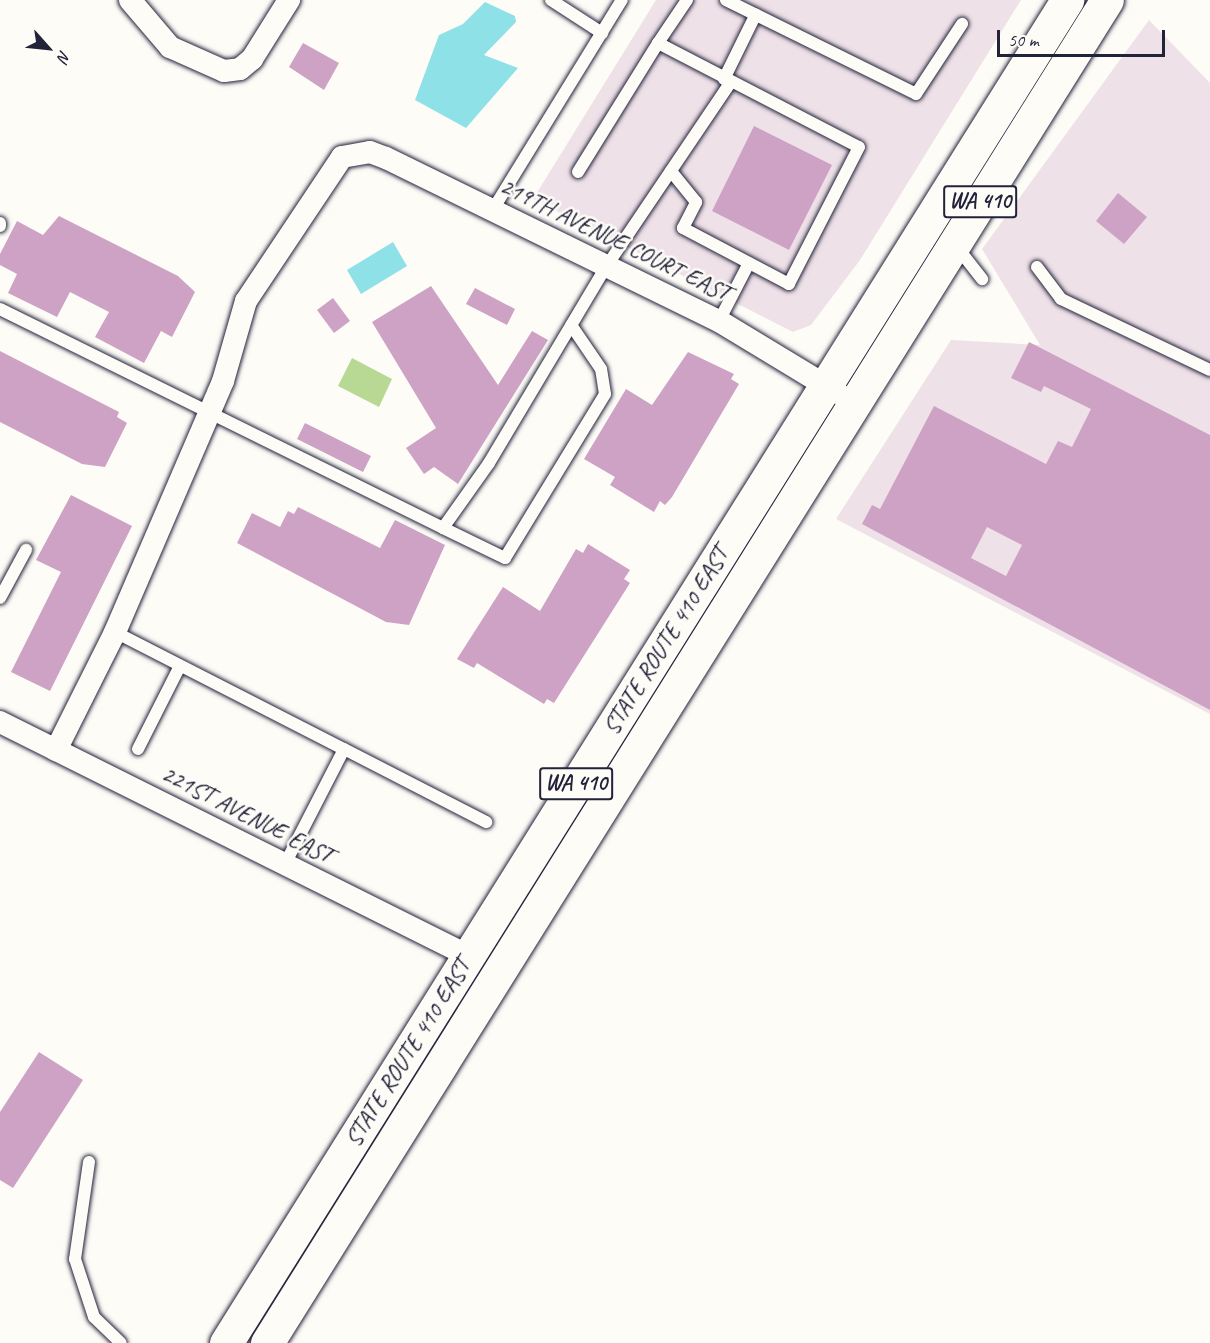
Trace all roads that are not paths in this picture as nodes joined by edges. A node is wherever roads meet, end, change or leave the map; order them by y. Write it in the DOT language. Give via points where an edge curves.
graph roads {
  1 [pos="130,0"];
  2 [pos="289,0"];
  3 [pos="551,0"];
  4 [pos="622,0"];
  5 [pos="687,0"];
  6 [pos="726,0"];
  7 [pos="1067,0"];
  8 [pos="1107,0"];
  9 [pos="756,14"];
  10 [pos="962,24"];
  11 [pos="602,33"];
  12 [pos="658,44"];
  13 [pos="728,81"];
  14 [pos="671,171"];
  15 [pos="578,172"];
  16 [pos="492,211"];
  17 [pos="940,234"];
  18 [pos="749,263"];
  19 [pos="606,267"];
  20 [pos="1037,267"];
  21 [pos="982,279"];
  22 [pos="0,309"];
  23 [pos="719,321"];
  24 [pos="571,325"];
  25 [pos="1210,370"];
  26 [pos="826,385"];
  27 [pos="854,405"];
  28 [pos="208,412"];
  29 [pos="444,528"];
  30 [pos="26,550"];
  31 [pos="0,598"];
  32 [pos="115,632"];
  33 [pos="180,666"];
  34 [pos="0,722"];
  35 [pos="138,749"];
  36 [pos="344,749"];
  37 [pos="56,750"];
  38 [pos="486,822"];
  39 [pos="285,864"];
  40 [pos="469,956"];
  41 [pos="89,1162"];
  42 [pos="121,1343"];
  43 [pos="226,1343"];
  44 [pos="267,1343"];
  1 -- 2 [label="street" via="170,47 224,71 240,69 252,59"];
  3 -- 11 [label="lane"];
  4 -- 11 [label="lane"];
  5 -- 12 [label="lane"];
  6 -- 9 [label="lane"];
  7 -- 17 [label="main road, STATE ROUTE 410 EAST / WA 410"];
  8 -- 17 [label="main road, STATE ROUTE 410 EAST / WA 410"];
  9 -- 10 [label="lane" via="916,94"];
  9 -- 13 [label="lane"];
  11 -- 16 [label="lane"];
  12 -- 13 [label="lane"];
  12 -- 15 [label="lane"];
  13 -- 14 [label="lane"];
  13 -- 18 [label="lane" via="859,147 789,284"];
  14 -- 18 [label="lane" via="696,202 683,228"];
  14 -- 19 [label="lane"];
  16 -- 19 [label="street, 219TH AVENUE COURT EAST"];
  16 -- 28 [label="street, 219TH AVENUE COURT EAST" via="370,152 342,157 249,294"];
  17 -- 21 [label="lane"];
  17 -- 26 [label="main road, STATE ROUTE 410 EAST / WA 410"];
  17 -- 27 [label="main road, STATE ROUTE 410 EAST / WA 410"];
  18 -- 23 [label="lane"];
  19 -- 23 [label="street, 219TH AVENUE COURT EAST"];
  19 -- 24 [label="lane"];
  20 -- 25 [label="lane" via="1061,299"];
  22 -- 28 [label="lane"];
  23 -- 26 [label="street, 219TH AVENUE COURT EAST"];
  24 -- 29 [label="lane"];
  24 -- 29 [label="lane" via="601,369 605,394 505,558"];
  26 -- 27 [label="street, 219TH AVENUE COURT EAST"];
  26 -- 40 [label="main road, STATE ROUTE 410 EAST / WA 410"];
  27 -- 44 [label="main road, STATE ROUTE 410 EAST / WA 410"];
  28 -- 29 [label="lane"];
  28 -- 32 [label="street"];
  30 -- 31 [label="lane"];
  32 -- 33 [label="lane"];
  32 -- 37 [label="street"];
  33 -- 35 [label="lane"];
  33 -- 36 [label="lane"];
  34 -- 37 [label="street, 221ST AVENUE EAST"];
  36 -- 38 [label="lane"];
  36 -- 39 [label="lane"];
  37 -- 39 [label="street, 221ST AVENUE EAST"];
  39 -- 40 [label="street, 221ST AVENUE EAST"];
  40 -- 43 [label="main road, STATE ROUTE 410 EAST / WA 410"];
  41 -- 42 [label="lane" via="75,1258 93,1317"];
}
